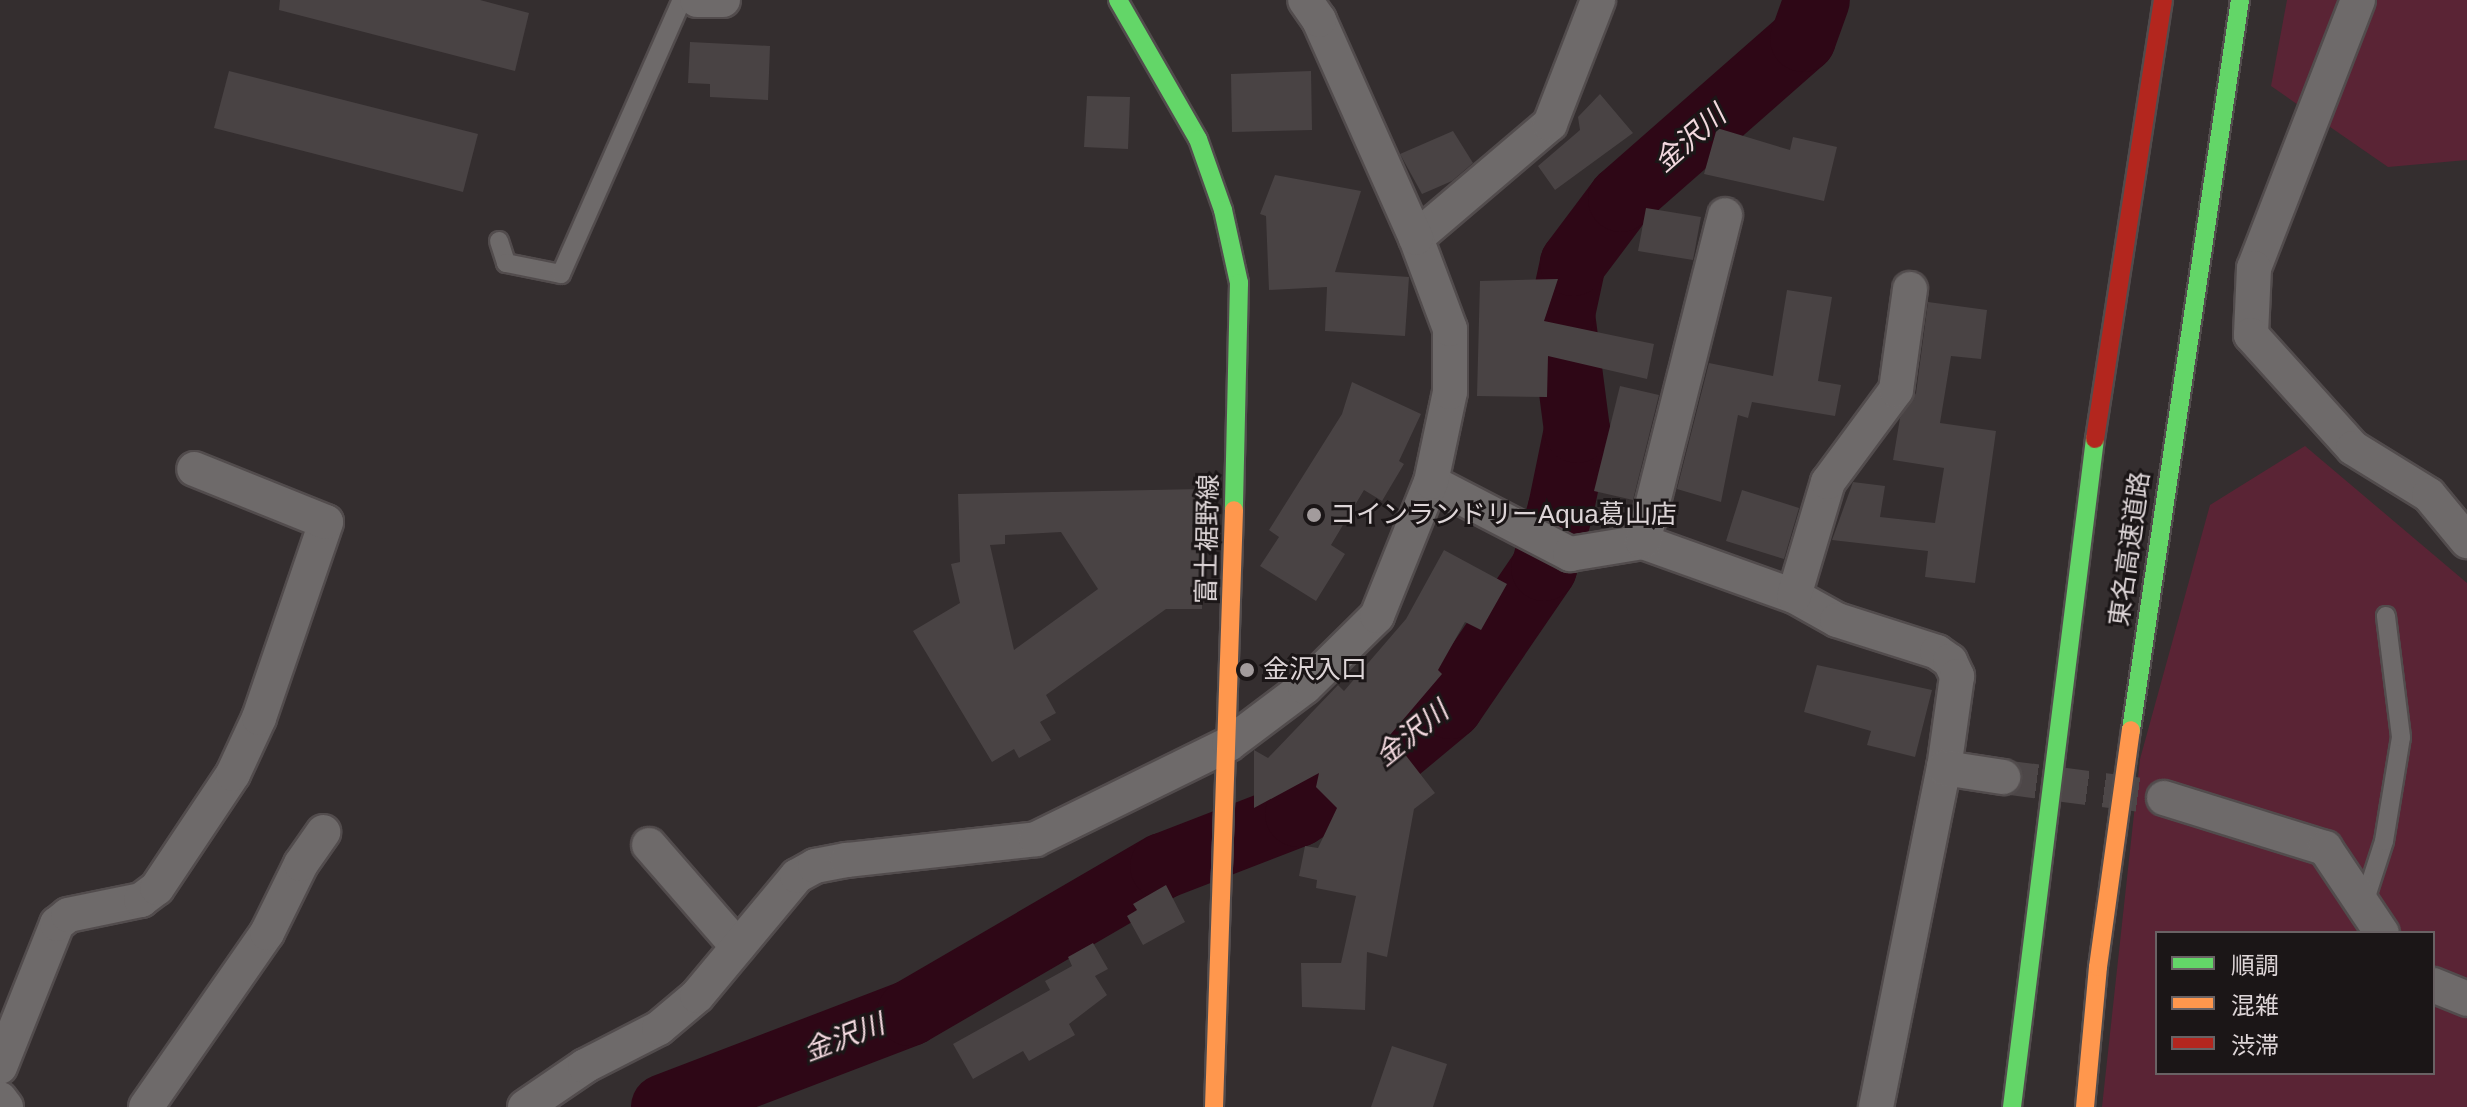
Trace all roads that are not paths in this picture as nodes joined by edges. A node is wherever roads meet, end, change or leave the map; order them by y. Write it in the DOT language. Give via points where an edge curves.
graph roads {
  1 [pos="682,0"];
  2 [pos="697,0"];
  3 [pos="723,0"];
  4 [pos="1118,0"];
  5 [pos="1305,0"];
  6 [pos="1598,0"];
  7 [pos="2163,0"];
  8 [pos="2240,0"];
  9 [pos="2358,0"];
  10 [pos="1725,215"];
  11 [pos="1416,238"];
  12 [pos="499,241"];
  13 [pos="1910,289"];
  14 [pos="194,469"];
  15 [pos="1431,482"];
  16 [pos="2467,541"];
  17 [pos="1643,542"];
  18 [pos="1794,596"];
  19 [pos="2386,616"];
  20 [pos="1229,744"];
  21 [pos="1944,768"];
  22 [pos="2003,777"];
  23 [pos="2164,798"];
  24 [pos="323,832"];
  25 [pos="649,845"];
  26 [pos="2364,903"];
  27 [pos="2381,931"];
  28 [pos="738,947"];
  29 [pos="2435,986"];
  30 [pos="2467,999"];
  31 [pos="0,1067"];
  32 [pos="0,1099"];
  33 [pos="6,1107"];
  34 [pos="146,1107"];
  35 [pos="525,1107"];
  36 [pos="1214,1107"];
  37 [pos="1876,1107"];
  38 [pos="2012,1107"];
  39 [pos="2085,1107"];
  1 -- 12 [label="lane" via="561,274 506,263"];
  2 -- 3 [label="street"];
  4 -- 20 [label="main road, 富士裾野線" via="1198,139 1223,210 1239,283"];
  5 -- 11 [label="street" via="1319,20"];
  6 -- 11 [label="street" via="1550,124"];
  7 -- 38 [label="main road, 東名高速道路" via="2088,481"];
  8 -- 39 [label="main road, 東名高速道路" via="2174,422 2098,967"];
  9 -- 16 [label="street" via="2254,268 2251,335 2343,438 2429,495"];
  10 -- 17 [label="street"];
  11 -- 15 [label="street" via="1450,329 1450,392"];
  13 -- 18 [label="street" via="1896,390 1828,482"];
  14 -- 31 [label="street" via="326,522 259,718 233,774 157,888 141,900 68,915 57,924"];
  15 -- 17 [label="street" via="1570,554"];
  15 -- 20 [label="street" via="1377,616 1305,687"];
  17 -- 18 [label="street"];
  18 -- 21 [label="street" via="1837,620 1950,661 1957,676"];
  19 -- 26 [label="lane" via="2401,737 2388,826"];
  20 -- 28 [label="street" via="1036,839 815,866 797,876"];
  20 -- 36 [label="main road, 富士裾野線"];
  21 -- 22 [label="street"];
  21 -- 37 [label="street"];
  23 -- 26 [label="street" via="2325,848"];
  24 -- 34 [label="street" via="267,933"];
  25 -- 28 [label="street"];
  26 -- 27 [label="street"];
  28 -- 35 [label="street" via="697,996 659,1028 585,1066"];
  29 -- 30 [label="street"];
  32 -- 33 [label="street"];
}
